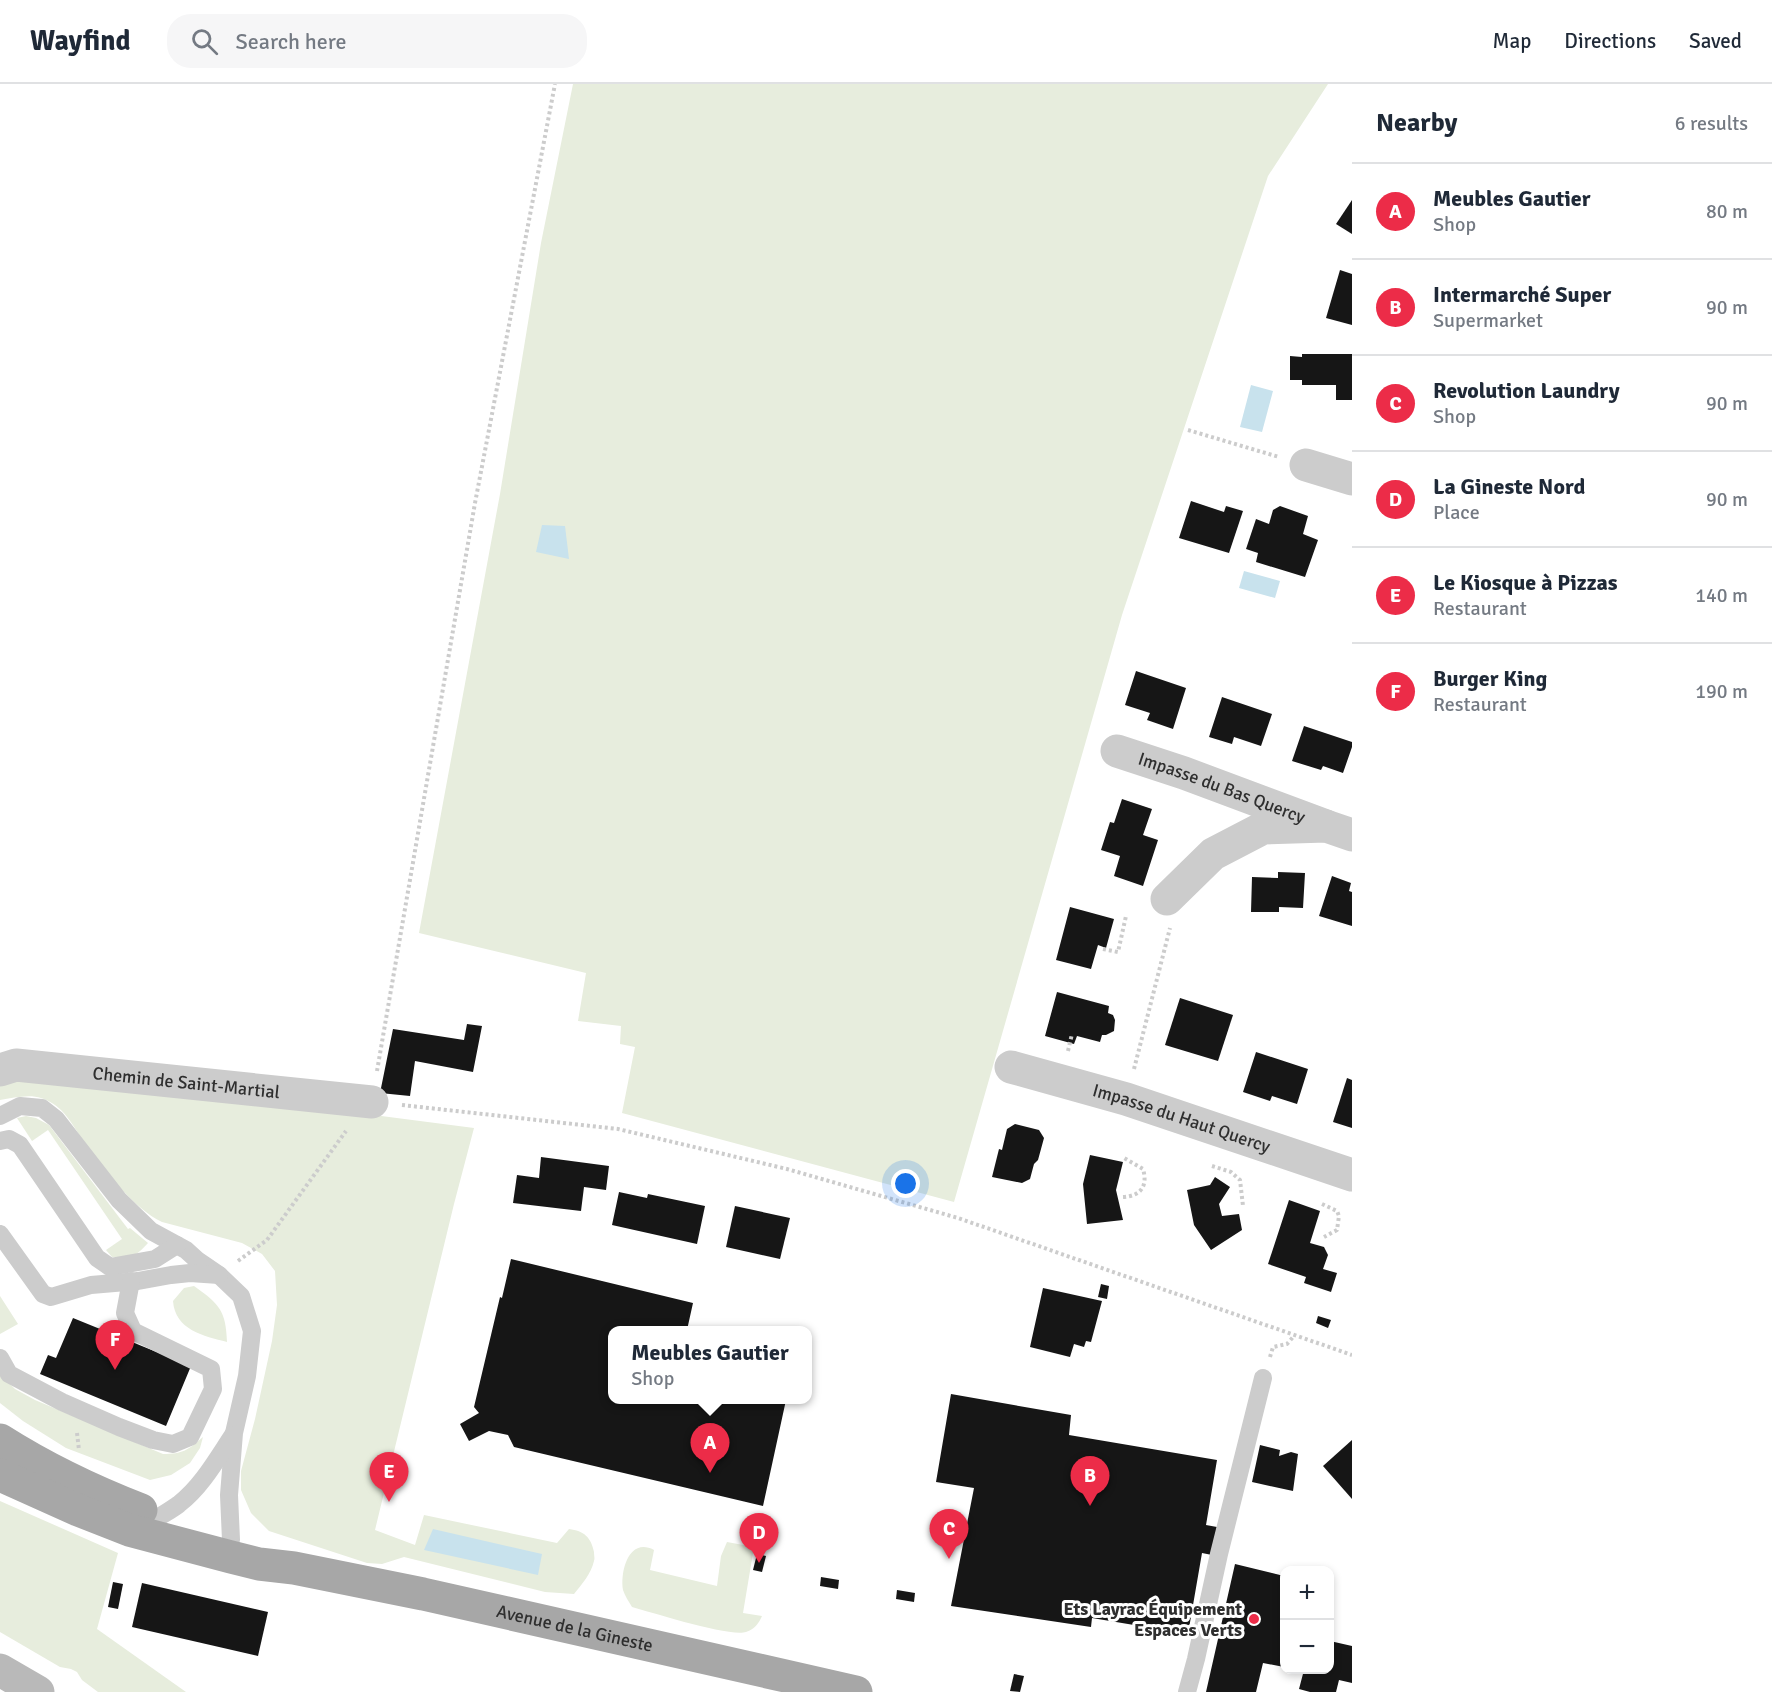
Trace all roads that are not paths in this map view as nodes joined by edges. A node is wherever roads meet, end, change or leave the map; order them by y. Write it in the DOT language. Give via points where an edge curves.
graph roads {
  1 [pos="1306,465"];
  2 [pos="1352,479"];
  3 [pos="1117,751"];
  4 [pos="1339,831"];
  5 [pos="1167,899"];
  6 [pos="1011,1067"];
  7 [pos="0,1070"];
  8 [pos="365,1101"];
  9 [pos="0,1116"];
  10 [pos="0,1141"];
  11 [pos="1352,1175"];
  12 [pos="0,1234"];
  13 [pos="177,1245"];
  14 [pos="219,1275"];
  15 [pos="131,1281"];
  16 [pos="0,1358"];
  17 [pos="1263,1378"];
  18 [pos="234,1433"];
  19 [pos="0,1440"];
  20 [pos="0,1475"];
  21 [pos="159,1517"];
  22 [pos="231,1540"];
  23 [pos="294,1568"];
  24 [pos="0,1670"];
  25 [pos="38,1692"];
  26 [pos="856,1692"];
  27 [pos="1187,1692"];
  1 -- 2 [label="street"];
  3 -- 4 [label="street, Impasse du Bas Quercy"];
  4 -- 5 [label="street, Impasse du Bas Quercy" via="1263,828 1213,854"];
  6 -- 11 [label="street, Impasse du Haut Quercy" via="1126,1099"];
  7 -- 8 [label="street, Chemin de Saint-Martial" via="16,1065"];
  9 -- 13 [label="lane" via="20,1106 42,1108 56,1119 118,1200 151,1231"];
  10 -- 13 [label="lane" via="9,1139 20,1145 97,1258 110,1267 155,1259"];
  12 -- 15 [label="lane" via="43,1294 51,1297 91,1285"];
  13 -- 14 [label="lane"];
  14 -- 15 [label="lane" via="190,1273"];
  14 -- 18 [label="lane" via="241,1296 252,1330"];
  15 -- 16 [label="lane" via="125,1313 133,1330 211,1370 213,1389 190,1437 173,1443 119,1427 9,1374"];
  17 -- 27 [label="lane"];
  18 -- 21 [label="lane" via="194,1491"];
  18 -- 22 [label="lane" via="229,1496"];
  19 -- 21 [label="main road" via="102,1495"];
  20 -- 23 [label="main road" via="129,1530 259,1564"];
  21 -- 22 [label="main road"];
  22 -- 23 [label="main road"];
  23 -- 26 [label="main road, Avenue de la Gineste"];
  24 -- 25 [label="main road"];
}
